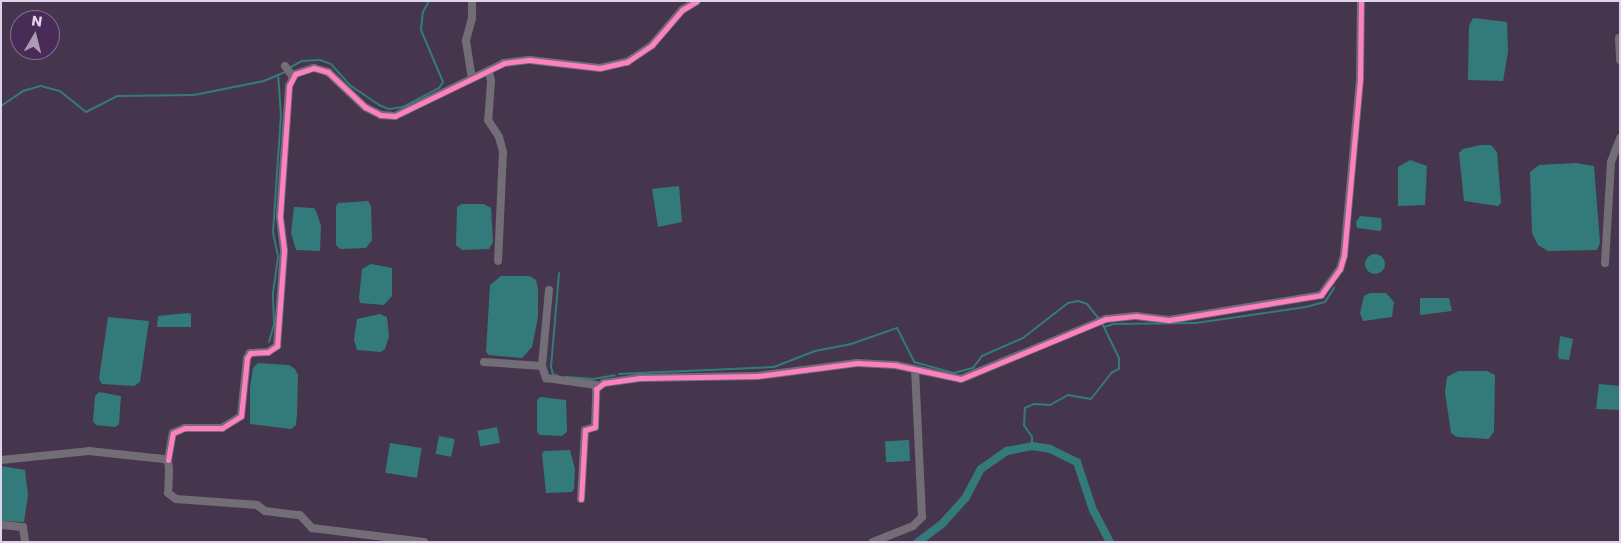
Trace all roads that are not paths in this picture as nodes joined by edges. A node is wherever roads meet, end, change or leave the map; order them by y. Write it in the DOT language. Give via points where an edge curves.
graph roads {
  1 [pos="472,1"];
  2 [pos="697,1"];
  3 [pos="1361,1"];
  4 [pos="1619,38"];
  5 [pos="1620,60"];
  6 [pos="285,66"];
  7 [pos="489,72"];
  8 [pos="291,75"];
  9 [pos="472,79"];
  10 [pos="1620,138"];
  11 [pos="498,261"];
  12 [pos="1605,263"];
  13 [pos="549,290"];
  14 [pos="484,362"];
  15 [pos="542,366"];
  16 [pos="915,370"];
  17 [pos="597,385"];
  18 [pos="1,460"];
  19 [pos="168,460"];
  20 [pos="581,499"];
  21 [pos="1,525"];
  22 [pos="25,542"];
  23 [pos="424,542"];
  24 [pos="873,542"];
  1 -- 9 [label="street" via="472,18 466,41"];
  2 -- 7 [label="street" via="682,10 652,45 620,65 600,68 518,60 497,65"];
  3 -- 16 [label="street" via="1360,78 1344,255 1340,269 1323,292 1284,302 1177,319 1136,316 1100,322 1021,352 967,378 947,378"];
  4 -- 5 [label="street"];
  6 -- 8 [label="street"];
  7 -- 9 [label="street"];
  7 -- 11 [label="street" via="488,120 500,137 502,152"];
  8 -- 9 [label="street" via="314,68 328,72 365,107 395,116"];
  8 -- 19 [label="street" via="280,216 284,250 277,346 268,352 250,353 247,358 241,416 222,428 186,428 173,433"];
  10 -- 12 [label="street" via="1611,162"];
  13 -- 15 [label="street"];
  14 -- 15 [label="street"];
  15 -- 17 [label="street" via="550,381"];
  16 -- 17 [label="street" via="895,365 838,364 757,376 640,378"];
  16 -- 24 [label="street" via="922,518 913,526"];
  17 -- 20 [label="street" via="595,427 584,430"];
  18 -- 19 [label="street" via="89,451"];
  19 -- 23 [label="street" via="168,493 176,499 256,505 265,511 300,515 312,528"];
  21 -- 22 [label="street" via="23,527"];
}
